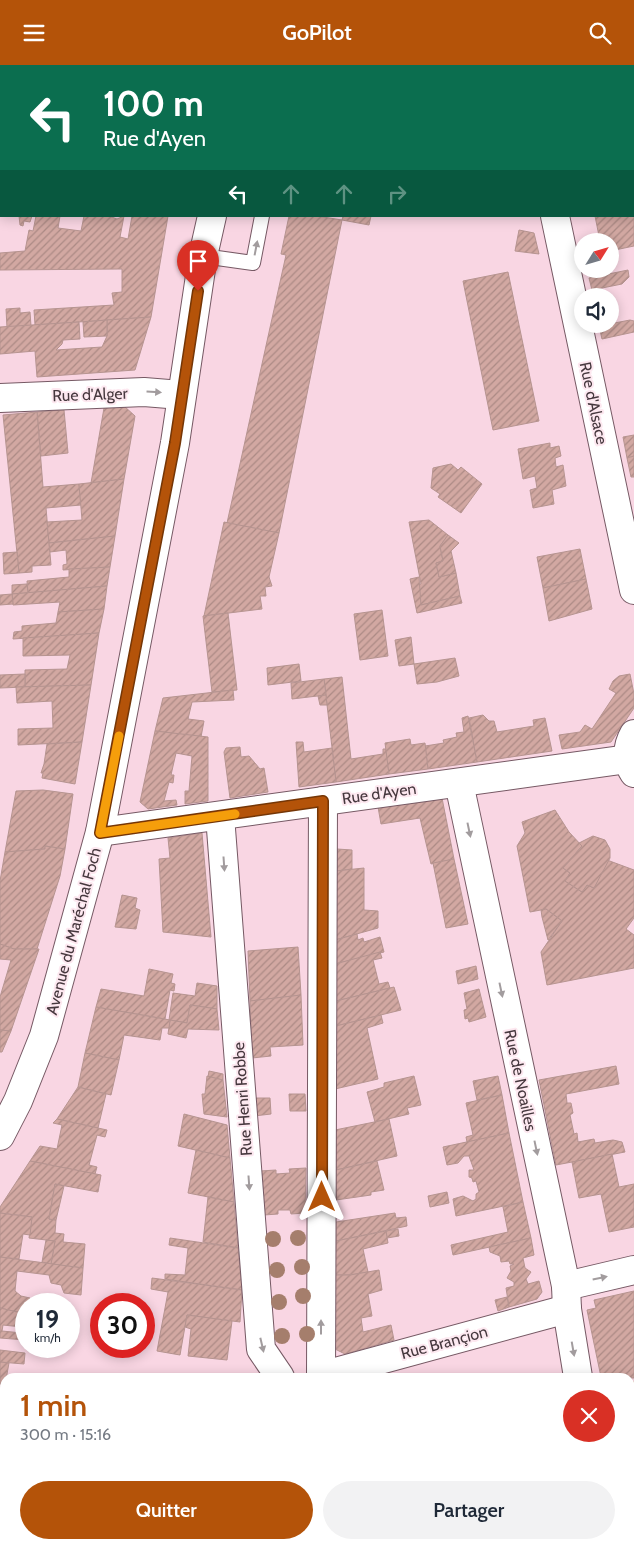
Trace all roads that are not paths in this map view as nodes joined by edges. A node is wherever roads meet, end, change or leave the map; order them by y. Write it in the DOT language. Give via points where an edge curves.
graph roads {
  1 [pos="212,217"];
  2 [pos="262,217"];
  3 [pos="555,217"];
  4 [pos="203,256"];
  5 [pos="181,395"];
  6 [pos="0,398"];
  7 [pos="634,590"];
  8 [pos="632,755"];
  9 [pos="459,783"];
  10 [pos="323,801"];
  11 [pos="220,816"];
  12 [pos="100,833"];
  13 [pos="0,1136"];
  14 [pos="634,1271"];
  15 [pos="567,1297"];
  16 [pos="277,1373"];
  17 [pos="321,1373"];
  18 [pos="333,1373"];
  19 [pos="577,1373"];
  1 -- 4 [label="street, Avenue du Maréchal Foch"];
  4 -- 2 [label="lane, one-way" via="253,263"];
  3 -- 7 [label="street, Rue d'Alsace"];
  4 -- 5 [label="street, Avenue du Maréchal Foch"];
  6 -- 5 [label="street, Rue d'Alger, one-way" via="144,392"];
  5 -- 12 [label="street, Avenue du Maréchal Foch" via="174,452"];
  8 -- 9 [label="street, Rue d'Ayen"];
  9 -- 10 [label="street, Rue d'Ayen"];
  9 -- 15 [label="street, Rue de Noailles, one-way"];
  10 -- 11 [label="street, Rue d'Ayen"];
  17 -- 10 [label="street, one-way"];
  11 -- 12 [label="street, Rue d'Ayen"];
  11 -- 16 [label="street, Rue Henri Robbe, one-way" via="261,1349"];
  12 -- 13 [label="street, Avenue du Maréchal Foch" via="44,1036"];
  15 -- 14 [label="street, Rue Brançion, one-way"];
  15 -- 18 [label="street, Rue Brançion"];
  15 -- 19 [label="street, Rue de Noailles, one-way"];
}
